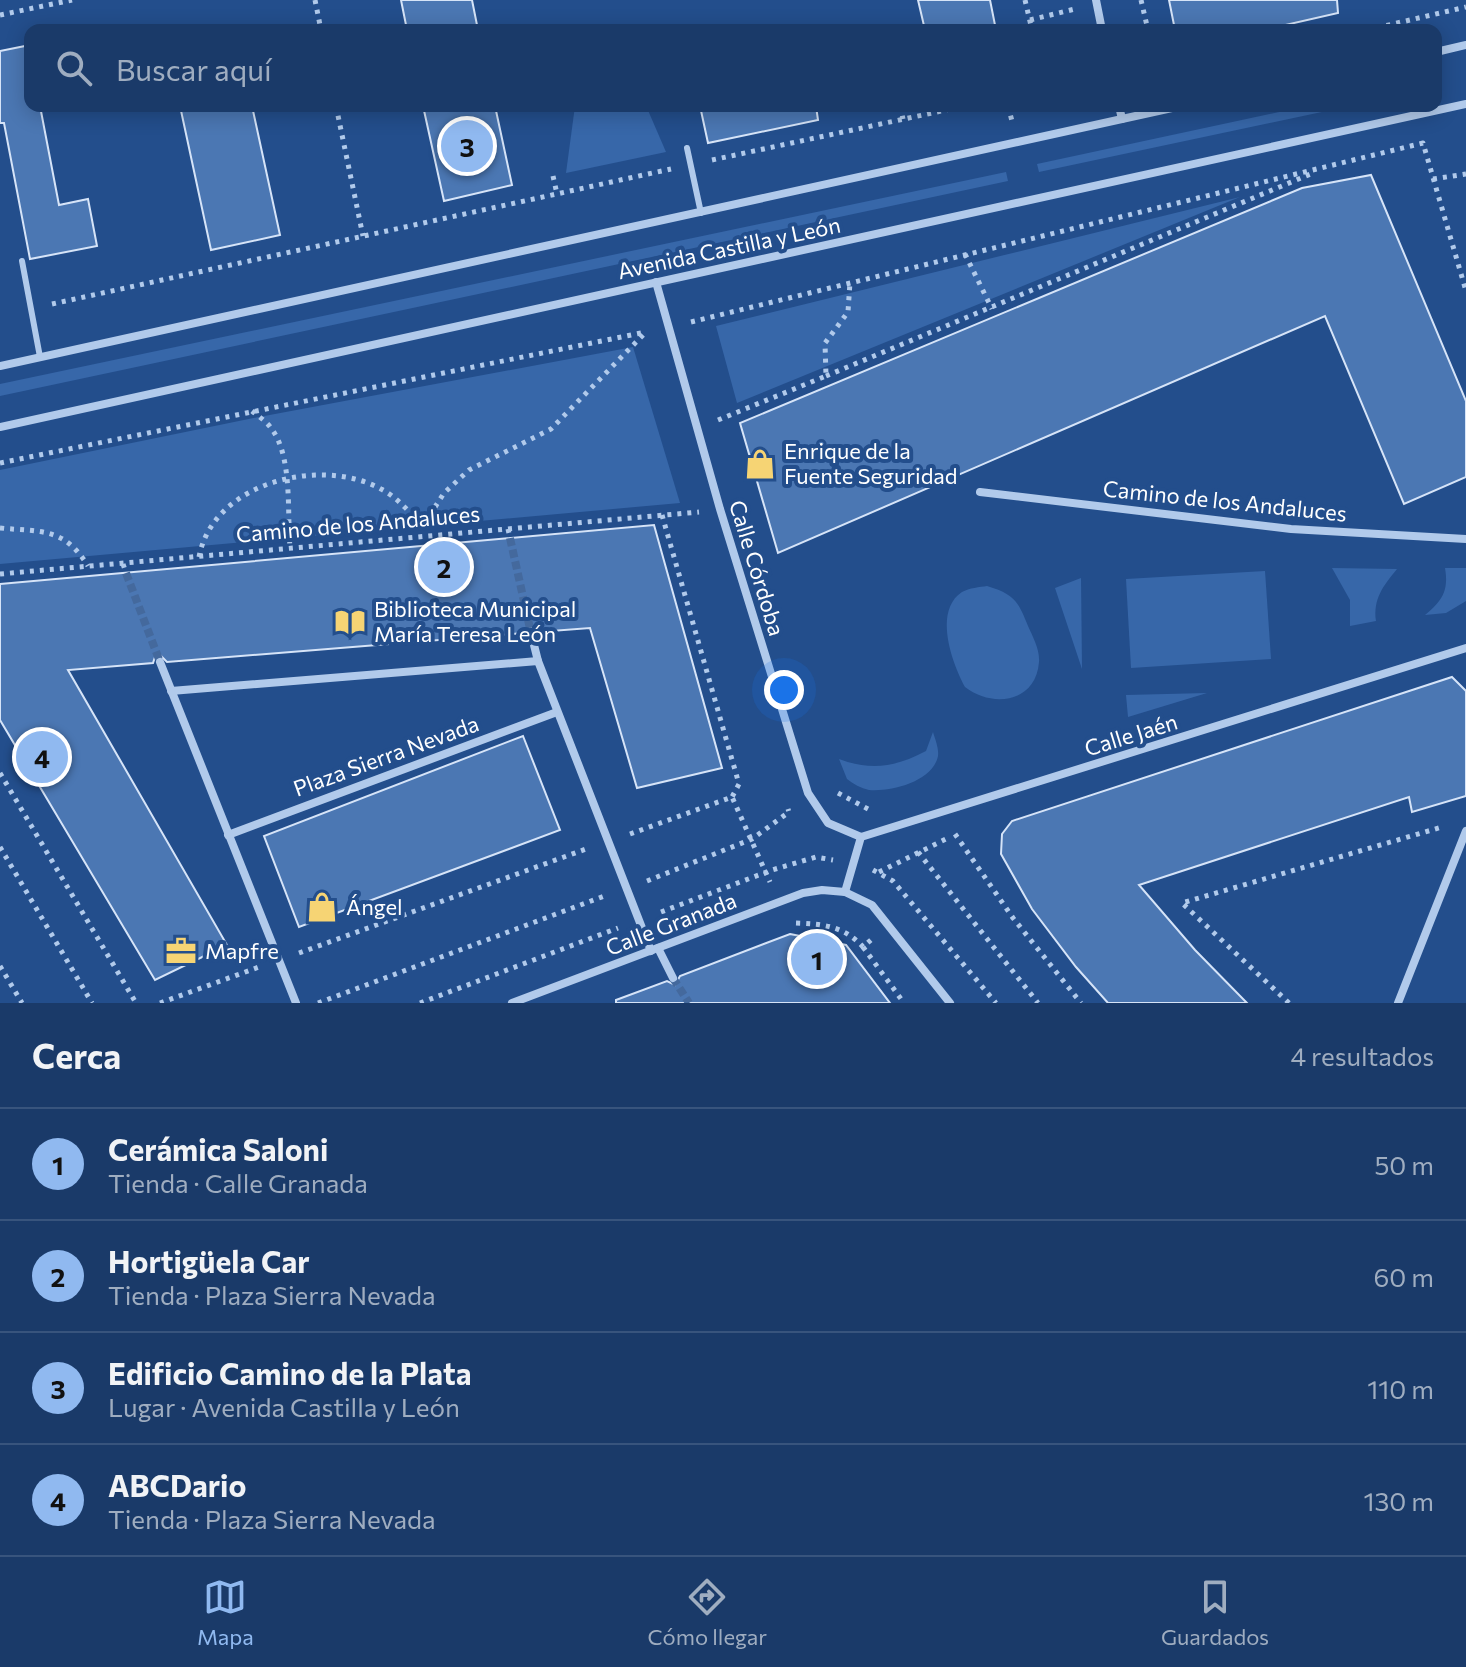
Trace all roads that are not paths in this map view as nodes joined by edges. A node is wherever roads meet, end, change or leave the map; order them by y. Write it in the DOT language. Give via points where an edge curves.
graph roads {
  1 [pos="1096,0"];
  2 [pos="1101,24"];
  3 [pos="1466,45"];
  4 [pos="1442,51"];
  5 [pos="1466,104"];
  6 [pos="1442,109"];
  7 [pos="1120,112"];
  8 [pos="1154,112"];
  9 [pos="1430,112"];
  10 [pos="1122,119"];
  11 [pos="687,148"];
  12 [pos="701,213"];
  13 [pos="22,261"];
  14 [pos="656,282"];
  15 [pos="40,357"];
  16 [pos="0,366"];
  17 [pos="0,427"];
  18 [pos="980,492"];
  19 [pos="1466,539"];
  20 [pos="531,633"];
  21 [pos="1466,648"];
  22 [pos="538,661"];
  23 [pos="160,662"];
  24 [pos="171,691"];
  25 [pos="557,712"];
  26 [pos="1466,831"];
  27 [pos="228,835"];
  28 [pos="861,837"];
  29 [pos="845,892"];
  30 [pos="654,949"];
  31 [pos="673,978"];
  32 [pos="296,1003"];
  33 [pos="512,1003"];
  34 [pos="950,1003"];
  35 [pos="1398,1003"];
  1 -- 2 [label="street"];
  3 -- 4 [label="street"];
  5 -- 6 [label="street, Avenida Castilla y León"];
  7 -- 10 [label="street"];
  8 -- 10 [label="street, Avenida Castilla y León"];
  9 -- 14 [label="street, Avenida Castilla y León"];
  10 -- 12 [label="street, Avenida Castilla y León"];
  11 -- 12 [label="lane"];
  12 -- 15 [label="street, Avenida Castilla y León"];
  13 -- 15 [label="lane"];
  14 -- 17 [label="street, Avenida Castilla y León"];
  14 -- 28 [label="street, Calle Córdoba" via="808,793 828,823"];
  15 -- 16 [label="street, Avenida Castilla y León"];
  18 -- 19 [label="street, Camino de los Andaluces" via="1291,529"];
  20 -- 22 [label="street"];
  21 -- 28 [label="street, Calle Jaén"];
  22 -- 24 [label="street"];
  22 -- 25 [label="street"];
  23 -- 24 [label="street"];
  24 -- 27 [label="street"];
  25 -- 27 [label="street, Plaza Sierra Nevada"];
  25 -- 30 [label="street"];
  26 -- 35 [label="street"];
  27 -- 32 [label="street"];
  28 -- 29 [label="street"];
  29 -- 30 [label="street, Calle Granada" via="803,893"];
  29 -- 34 [label="street" via="872,905"];
  30 -- 31 [label="street"];
  30 -- 33 [label="street, Calle Granada"];
}
